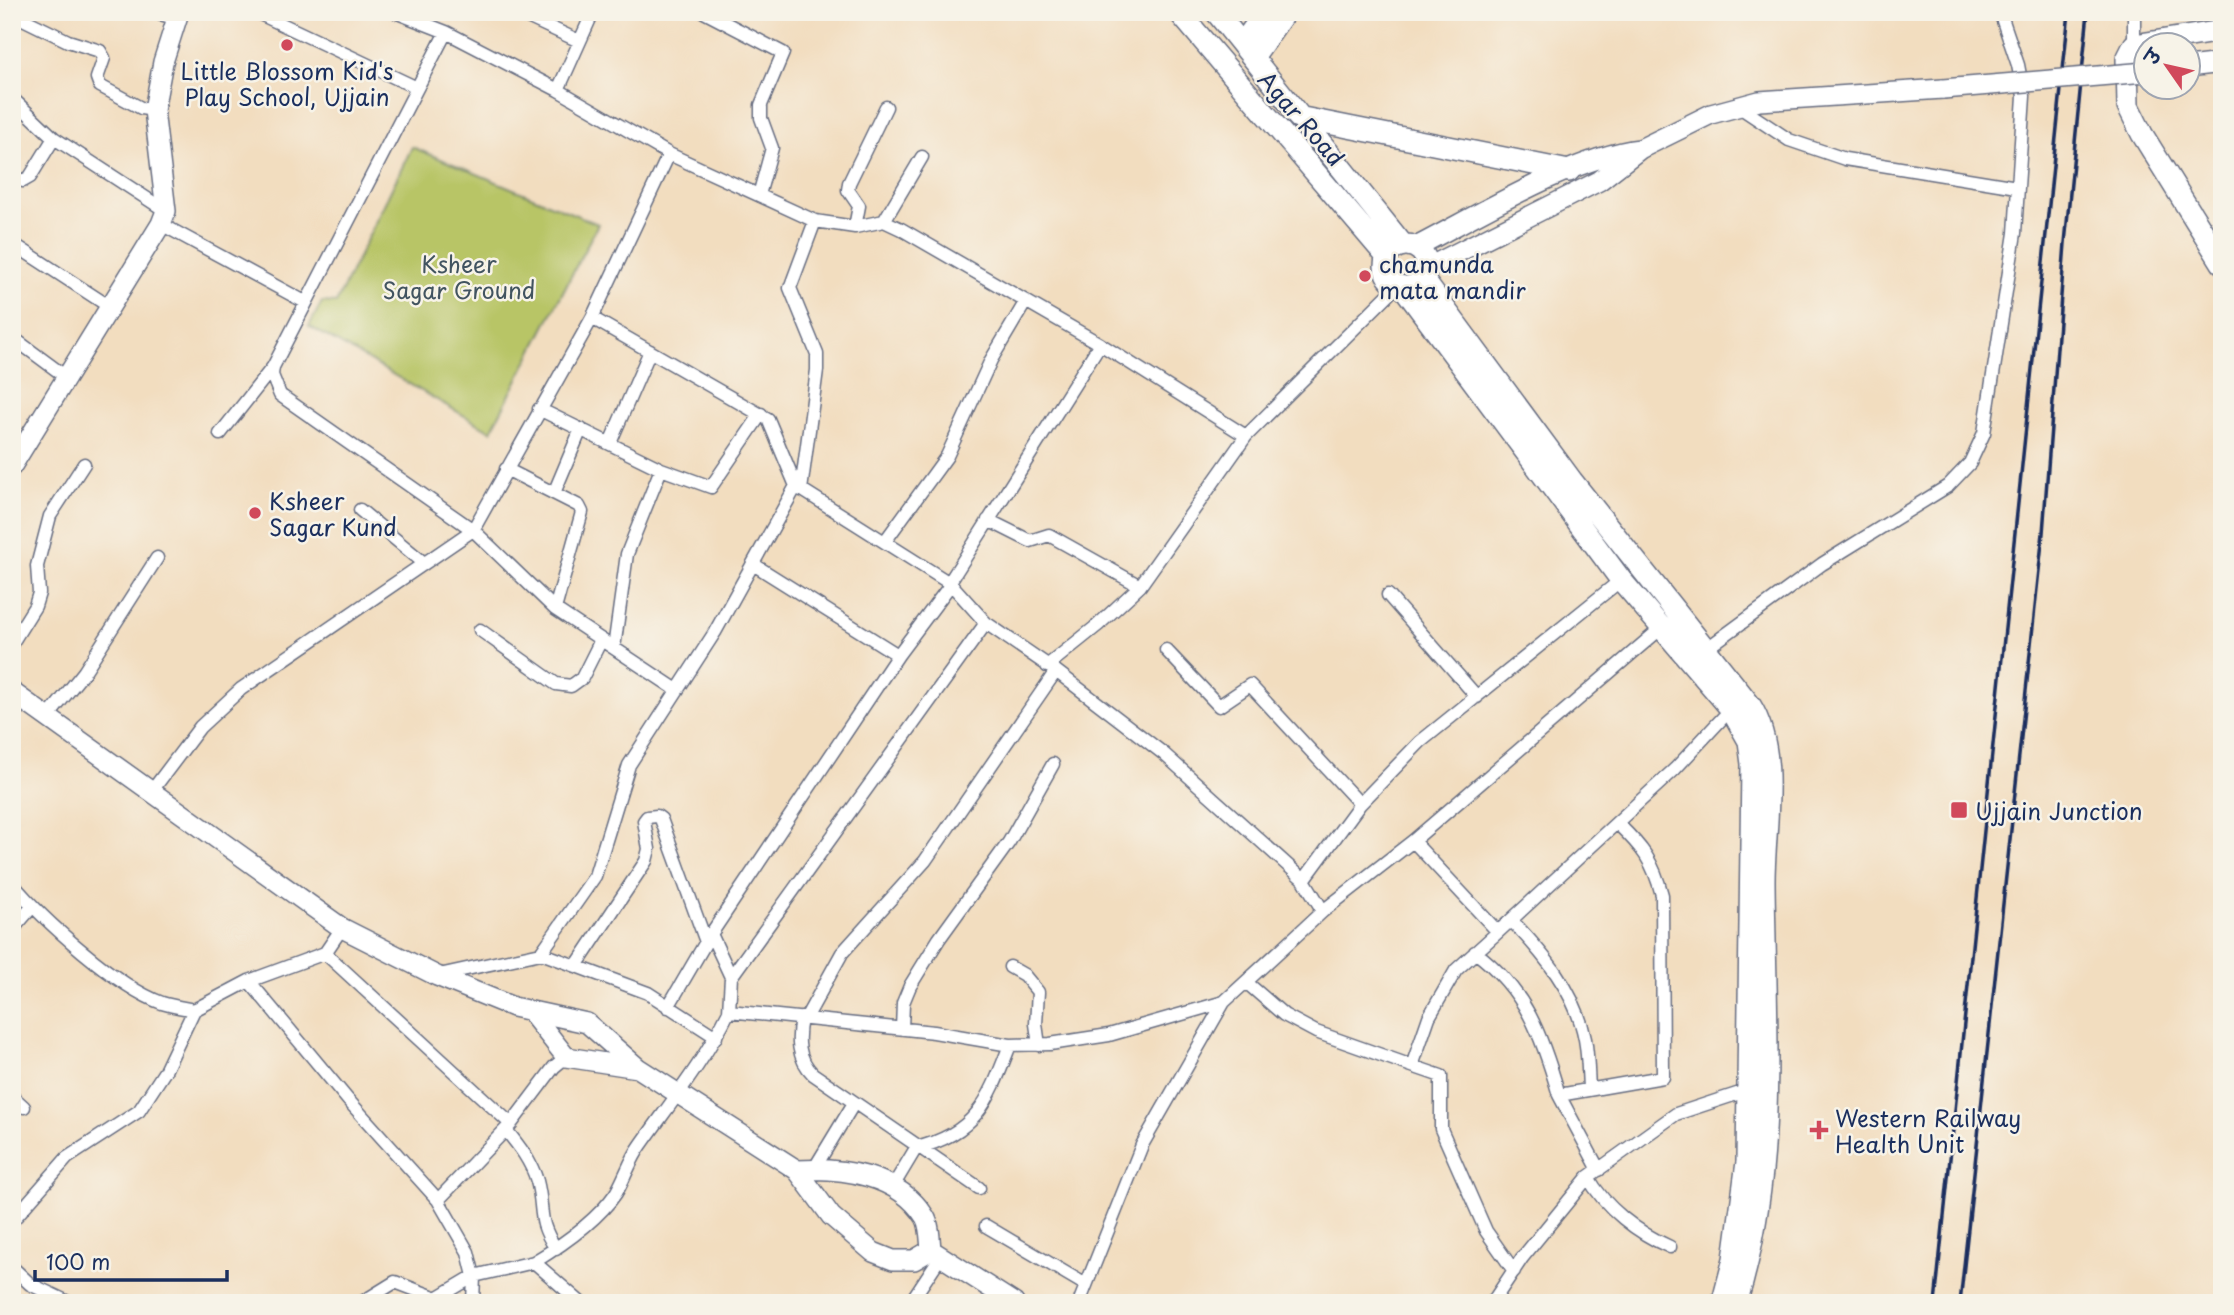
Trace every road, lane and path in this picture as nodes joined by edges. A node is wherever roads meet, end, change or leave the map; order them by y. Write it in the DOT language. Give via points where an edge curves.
graph roads {
  1 [pos="153,12"];
  2 [pos="256,12"];
  3 [pos="395,12"];
  4 [pos="517,12"];
  5 [pos="593,12"];
  6 [pos="704,12"];
  7 [pos="1179,12"];
  8 [pos="1216,12"];
  9 [pos="1264,12"];
  10 [pos="1286,12"];
  11 [pos="2000,12"];
  12 [pos="2134,12"];
  13 [pos="14,15"];
  14 [pos="179,16"];
  15 [pos="2222,31"];
  16 [pos="446,32"];
  17 [pos="2134,32"];
  18 [pos="2202,34"];
  19 [pos="579,41"];
  20 [pos="2132,50"];
  21 [pos="1247,52"];
  22 [pos="2222,62"];
  23 [pos="2202,65"];
  24 [pos="2132,73"];
  25 [pos="417,88"];
  26 [pos="558,90"];
  27 [pos="12,98"];
  28 [pos="1738,106"];
  29 [pos="886,107"];
  30 [pos="154,110"];
  31 [pos="1298,117"];
  32 [pos="54,138"];
  33 [pos="1640,149"];
  34 [pos="669,154"];
  35 [pos="922,157"];
  36 [pos="1569,172"];
  37 [pos="12,178"];
  38 [pos="2017,187"];
  39 [pos="759,195"];
  40 [pos="164,218"];
  41 [pos="815,221"];
  42 [pos="884,221"];
  43 [pos="855,227"];
  44 [pos="12,243"];
  45 [pos="1402,250"];
  46 [pos="2222,262"];
  47 [pos="1413,280"];
  48 [pos="1026,301"];
  49 [pos="305,302"];
  50 [pos="110,307"];
  51 [pos="593,318"];
  52 [pos="12,337"];
  53 [pos="1100,344"];
  54 [pos="650,351"];
  55 [pos="273,367"];
  56 [pos="66,377"];
  57 [pos="539,409"];
  58 [pos="761,414"];
  59 [pos="582,429"];
  60 [pos="220,434"];
  61 [pos="1246,436"];
  62 [pos="610,443"];
  63 [pos="84,464"];
  64 [pos="12,466"];
  65 [pos="506,469"];
  66 [pos="662,469"];
  67 [pos="799,488"];
  68 [pos="554,493"];
  69 [pos="360,510"];
  70 [pos="988,520"];
  71 [pos="472,530"];
  72 [pos="886,540"];
  73 [pos="157,558"];
  74 [pos="424,563"];
  75 [pos="753,564"];
  76 [pos="1621,580"];
  77 [pos="950,584"];
  78 [pos="1140,586"];
  79 [pos="1388,595"];
  80 [pos="555,609"];
  81 [pos="1670,620"];
  82 [pos="986,623"];
  83 [pos="480,630"];
  84 [pos="601,640"];
  85 [pos="12,643"];
  86 [pos="614,648"];
  87 [pos="1706,649"];
  88 [pos="1166,650"];
  89 [pos="898,655"];
  90 [pos="1052,669"];
  91 [pos="677,690"];
  92 [pos="1477,697"];
  93 [pos="16,701"];
  94 [pos="1731,709"];
  95 [pos="47,718"];
  96 [pos="1053,764"];
  97 [pos="151,792"];
  98 [pos="1360,804"];
  99 [pos="1618,824"];
  100 [pos="1413,841"];
  101 [pos="1304,880"];
  102 [pos="12,883"];
  103 [pos="32,907"];
  104 [pos="1322,911"];
  105 [pos="1511,920"];
  106 [pos="342,928"];
  107 [pos="12,930"];
  108 [pos="1497,932"];
  109 [pos="708,938"];
  110 [pos="1475,952"];
  111 [pos="325,953"];
  112 [pos="541,953"];
  113 [pos="576,966"];
  114 [pos="1010,967"];
  115 [pos="437,976"];
  116 [pos="731,977"];
  117 [pos="250,981"];
  118 [pos="1247,983"];
  119 [pos="1224,1002"];
  120 [pos="668,1007"];
  121 [pos="194,1010"];
  122 [pos="530,1011"];
  123 [pos="729,1011"];
  124 [pos="804,1018"];
  125 [pos="902,1029"];
  126 [pos="716,1037"];
  127 [pos="1010,1045"];
  128 [pos="1039,1045"];
  129 [pos="566,1057"];
  130 [pos="1412,1066"];
  131 [pos="638,1068"];
  132 [pos="1758,1087"];
  133 [pos="1589,1088"];
  134 [pos="1559,1095"];
  135 [pos="12,1096"];
  136 [pos="678,1096"];
  137 [pos="854,1103"];
  138 [pos="24,1107"];
  139 [pos="508,1127"];
  140 [pos="916,1148"];
  141 [pos="805,1170"];
  142 [pos="1593,1173"];
  143 [pos="892,1188"];
  144 [pos="979,1188"];
  145 [pos="438,1199"];
  146 [pos="12,1221"];
  147 [pos="986,1226"];
  148 [pos="1670,1247"];
  149 [pos="555,1249"];
  150 [pos="936,1253"];
  151 [pos="534,1262"];
  152 [pos="12,1267"];
  153 [pos="1514,1271"];
  154 [pos="474,1276"];
  155 [pos="1086,1285"];
  156 [pos="70,1303"];
  157 [pos="361,1303"];
  158 [pos="473,1303"];
  159 [pos="581,1303"];
  160 [pos="802,1303"];
  161 [pos="829,1303"];
  162 [pos="910,1303"];
  163 [pos="1014,1303"];
  164 [pos="1079,1303"];
  165 [pos="1492,1303"];
  166 [pos="1722,1303"];
  167 [pos="1736,1303"];
  1 -- 14 [label="street"];
  2 -- 25 [label="street"];
  3 -- 16 [label="street"];
  4 -- 19 [label="street"];
  5 -- 19 [label="street"];
  6 -- 39 [label="street" via="783,53 761,105 772,148"];
  7 -- 45 [label="main road, Agar Road"];
  8 -- 21 [label="main road"];
  9 -- 21 [label="street"];
  10 -- 21 [label="street"];
  11 -- 38 [label="street" via="2024,96"];
  12 -- 17 [label="street"];
  13 -- 30 [label="street" via="100,51 104,58 97,78 100,86"];
  14 -- 30 [label="street" via="163,62"];
  15 -- 18 [label="main road"];
  16 -- 25 [label="street"];
  16 -- 26 [label="street"];
  19 -- 26 [label="street"];
  20 -- 46 [label="main road" via="2127,59 2128,106"];
  21 -- 31 [label="main road"];
  22 -- 23 [label="street"];
  24 -- 28 [label="street, bridge"];
  25 -- 49 [label="street"];
  26 -- 34 [label="street"];
  27 -- 32 [label="street"];
  28 -- 33 [label="street" via="1711,114"];
  28 -- 38 [label="street" via="1789,140 1845,159"];
  29 -- 43 [label="street" via="849,183 848,190 859,206"];
  30 -- 40 [label="street"];
  31 -- 36 [label="main road"];
  31 -- 45 [label="main road"];
  32 -- 37 [label="street" via="30,177"];
  32 -- 40 [label="street"];
  33 -- 36 [label="street" via="1620,151"];
  33 -- 47 [label="street" via="1599,181"];
  34 -- 39 [label="street"];
  34 -- 51 [label="street"];
  35 -- 42 [label="street"];
  36 -- 45 [label="street"];
  38 -- 87 [label="street" via="2015,233 1984,433 1970,463 1948,486 1822,564"];
  39 -- 41 [label="street"];
  40 -- 49 [label="street"];
  40 -- 50 [label="street"];
  41 -- 43 [label="street"];
  41 -- 67 [label="street" via="790,288 817,354"];
  42 -- 43 [label="street"];
  42 -- 48 [label="street"];
  44 -- 50 [label="street"];
  45 -- 47 [label="main road, Agar Road" via="1426,258"];
  45 -- 47 [label="main road, Agar Road" via="1387,277"];
  47 -- 61 [label="street"];
  47 -- 76 [label="main road"];
  47 -- 81 [label="main road" via="1572,481"];
  48 -- 53 [label="street"];
  48 -- 72 [label="street" via="991,360 947,456"];
  49 -- 55 [label="street"];
  50 -- 56 [label="street"];
  51 -- 54 [label="street"];
  51 -- 57 [label="street"];
  52 -- 56 [label="street"];
  53 -- 61 [label="street"];
  53 -- 70 [label="street"];
  54 -- 58 [label="street"];
  54 -- 62 [label="street"];
  55 -- 60 [label="street"];
  55 -- 71 [label="street" via="280,396"];
  56 -- 64 [label="street"];
  57 -- 59 [label="street"];
  57 -- 65 [label="street"];
  58 -- 66 [label="street" via="711,487"];
  58 -- 67 [label="street" via="768,419"];
  59 -- 62 [label="street"];
  59 -- 68 [label="street"];
  61 -- 78 [label="street"];
  62 -- 66 [label="street"];
  63 -- 85 [label="street" via="50,516 37,566 39,593"];
  65 -- 68 [label="street"];
  65 -- 71 [label="street"];
  66 -- 86 [label="street" via="627,554"];
  67 -- 72 [label="street"];
  67 -- 75 [label="street"];
  68 -- 80 [label="street" via="582,512"];
  69 -- 74 [label="street"];
  70 -- 77 [label="street"];
  70 -- 78 [label="street" via="1030,541 1049,535"];
  71 -- 74 [label="street"];
  71 -- 80 [label="street"];
  72 -- 77 [label="street"];
  73 -- 95 [label="street" via="84,672"];
  74 -- 97 [label="street" via="241,689 200,727"];
  75 -- 89 [label="street"];
  75 -- 91 [label="street"];
  76 -- 81 [label="main road"];
  76 -- 92 [label="street"];
  77 -- 82 [label="street"];
  77 -- 89 [label="street"];
  78 -- 90 [label="street"];
  79 -- 92 [label="street"];
  80 -- 84 [label="street"];
  81 -- 87 [label="main road"];
  81 -- 94 [label="main road"];
  81 -- 100 [label="street"];
  82 -- 90 [label="street"];
  82 -- 116 [label="street"];
  83 -- 84 [label="street" via="556,684 571,686 582,678"];
  84 -- 86 [label="street"];
  86 -- 91 [label="street"];
  87 -- 132 [label="main road" via="1750,705 1766,741"];
  88 -- 98 [label="street" via="1219,706 1250,685"];
  89 -- 109 [label="street"];
  90 -- 101 [label="street" via="1164,754"];
  90 -- 124 [label="street" via="925,861 842,953"];
  91 -- 112 [label="street" via="629,765 595,876"];
  92 -- 98 [label="street" via="1420,743"];
  93 -- 95 [label="street"];
  94 -- 99 [label="street"];
  94 -- 132 [label="main road" via="1749,741 1752,764"];
  95 -- 97 [label="street"];
  96 -- 125 [label="street" via="1009,842 910,986 903,1003"];
  97 -- 106 [label="street"];
  98 -- 101 [label="street"];
  99 -- 105 [label="street"];
  99 -- 133 [label="street" via="1642,846 1655,867 1662,895 1663,1077"];
  100 -- 104 [label="street"];
  100 -- 108 [label="street"];
  101 -- 104 [label="street"];
  102 -- 103 [label="street"];
  103 -- 107 [label="street"];
  103 -- 121 [label="street" via="143,994"];
  104 -- 118 [label="street"];
  105 -- 108 [label="street"];
  105 -- 133 [label="street" via="1540,950 1569,996 1585,1039"];
  106 -- 111 [label="street"];
  106 -- 115 [label="street"];
  108 -- 110 [label="street"];
  109 -- 113 [label="street" via="662,819 647,817 649,849 641,871"];
  109 -- 116 [label="street"];
  109 -- 120 [label="street"];
  110 -- 130 [label="street" via="1456,970 1443,993"];
  110 -- 134 [label="street" via="1498,970 1520,998 1542,1036"];
  111 -- 117 [label="street"];
  111 -- 139 [label="street"];
  112 -- 113 [label="street"];
  112 -- 115 [label="street"];
  113 -- 120 [label="street" via="648,993"];
  114 -- 128 [label="street" via="1038,992"];
  115 -- 122 [label="street"];
  116 -- 123 [label="street"];
  117 -- 121 [label="street"];
  117 -- 145 [label="street" via="348,1100"];
  118 -- 119 [label="street"];
  118 -- 130 [label="street" via="1284,1014 1315,1032"];
  119 -- 128 [label="street" via="1109,1035"];
  119 -- 155 [label="street" via="1142,1144"];
  120 -- 126 [label="street"];
  121 -- 146 [label="street" via="165,1071 139,1111 67,1157"];
  122 -- 129 [label="street"];
  122 -- 131 [label="street" via="587,1023"];
  123 -- 124 [label="street"];
  123 -- 126 [label="street"];
  124 -- 125 [label="street"];
  124 -- 137 [label="street" via="799,1050 805,1066"];
  125 -- 127 [label="street"];
  126 -- 136 [label="street"];
  127 -- 128 [label="street"];
  127 -- 140 [label="street" via="997,1080 972,1121 954,1136"];
  129 -- 131 [label="street"];
  129 -- 139 [label="street"];
  130 -- 153 [label="street" via="1441,1076 1441,1129 1486,1231"];
  131 -- 136 [label="street"];
  132 -- 142 [label="street" via="1676,1114"];
  132 -- 166 [label="main road" via="1734,1259"];
  132 -- 167 [label="main road" via="1754,1224 1749,1263"];
  133 -- 134 [label="street"];
  134 -- 142 [label="street"];
  135 -- 138 [label="street"];
  136 -- 141 [label="street"];
  136 -- 149 [label="street" via="638,1149 610,1200"];
  137 -- 140 [label="street"];
  137 -- 141 [label="street"];
  139 -- 145 [label="street"];
  139 -- 149 [label="street" via="528,1158 538,1184 541,1225"];
  140 -- 143 [label="street"];
  140 -- 144 [label="street"];
  141 -- 143 [label="street" via="855,1172"];
  141 -- 150 [label="street" via="831,1216 873,1252 893,1259"];
  142 -- 148 [label="street" via="1596,1192 1624,1219"];
  142 -- 153 [label="street"];
  143 -- 150 [label="street" via="926,1219"];
  145 -- 154 [label="street" via="468,1252"];
  147 -- 155 [label="street"];
  149 -- 151 [label="street"];
  150 -- 162 [label="street"];
  150 -- 163 [label="street"];
  151 -- 154 [label="street"];
  151 -- 159 [label="street"];
  152 -- 156 [label="street" via="30,1284"];
  153 -- 165 [label="street"];
  154 -- 157 [label="street" via="437,1298 395,1282"];
  154 -- 158 [label="street"];
  155 -- 164 [label="street"];
  160 -- 161 [label="street"];
}
